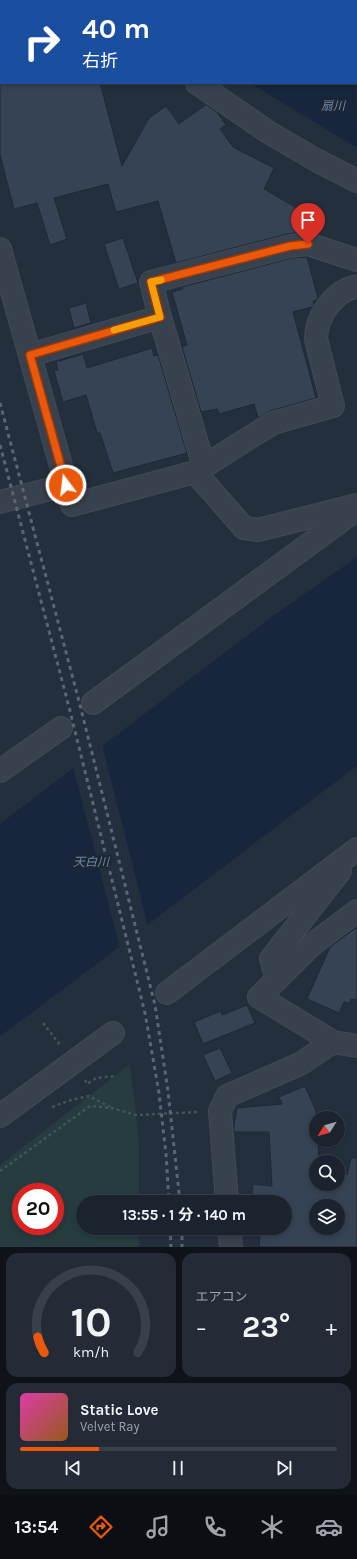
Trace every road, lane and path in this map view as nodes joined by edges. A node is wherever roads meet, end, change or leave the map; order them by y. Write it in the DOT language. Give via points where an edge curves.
graph roads {
  1 [pos="198,84"];
  2 [pos="357,181"];
  3 [pos="0,249"];
  4 [pos="357,260"];
  5 [pos="357,286"];
  6 [pos="160,317"];
  7 [pos="30,355"];
  8 [pos="200,469"];
  9 [pos="66,485"];
  10 [pos="0,502"];
  11 [pos="357,505"];
  12 [pos="357,509"];
  13 [pos="93,703"];
  14 [pos="61,728"];
  15 [pos="0,771"];
  16 [pos="357,850"];
  17 [pos="357,912"];
  18 [pos="277,980"];
  19 [pos="167,993"];
  20 [pos="43,1023"];
  21 [pos="113,1032"];
  22 [pos="332,1042"];
  23 [pos="357,1046"];
  24 [pos="64,1050"];
  25 [pos="115,1076"];
  26 [pos="96,1078"];
  27 [pos="50,1107"];
  28 [pos="114,1109"];
  29 [pos="220,1110"];
  30 [pos="0,1116"];
  31 [pos="0,1171"];
  32 [pos="226,1195"];
  33 [pos="230,1235"];
  34 [pos="231,1247"];
  1 -- 2 [label="street" via="268,132"];
  3 -- 7 [label="street"];
  4 -- 6 [label="street" via="308,244 290,246 151,282"];
  5 -- 8 [label="street" via="350,287 327,306 316,328 316,338 332,406 272,423"];
  6 -- 7 [label="street"];
  6 -- 8 [label="street"];
  7 -- 9 [label="street"];
  8 -- 9 [label="street" via="72,505"];
  8 -- 11 [label="street" via="244,528 258,530"];
  9 -- 10 [label="street"];
  12 -- 13 [label="street"];
  14 -- 15 [label="street"];
  16 -- 18 [label="street" via="271,959"];
  16 -- 19 [label="street"];
  17 -- 18 [label="street" via="314,944"];
  18 -- 22 [label="street" via="259,996"];
  20 -- 24 [label="path"];
  21 -- 30 [label="street"];
  22 -- 23 [label="street"];
  22 -- 29 [label="street" via="300,1064 227,1096"];
  25 -- 26 [label="path"];
  27 -- 28 [label="path" via="89,1096"];
  28 -- 29 [label="path" via="136,1115"];
  28 -- 31 [label="path" via="90,1106"];
  29 -- 32 [label="street"];
  33 -- 34 [label="street"];
}
